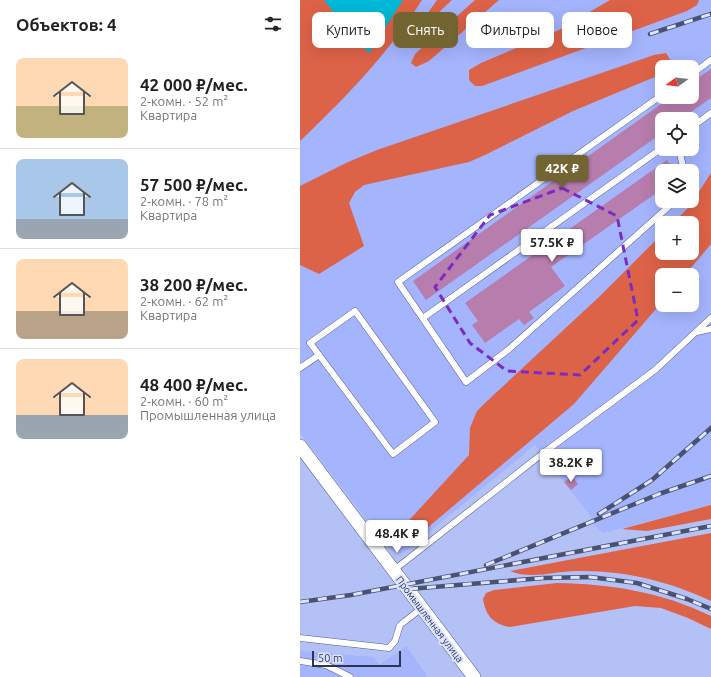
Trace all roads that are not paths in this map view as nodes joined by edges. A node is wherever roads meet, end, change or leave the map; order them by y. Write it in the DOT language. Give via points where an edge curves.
graph roads {
  1 [pos="711,60"];
  2 [pos="699,69"];
  3 [pos="655,100"];
  4 [pos="711,113"];
  5 [pos="699,122"];
  6 [pos="655,153"];
  7 [pos="667,208"];
  8 [pos="423,318"];
  9 [pos="711,318"];
  10 [pos="711,330"];
  11 [pos="696,332"];
  12 [pos="319,355"];
  13 [pos="300,368"];
  14 [pos="300,446"];
  15 [pos="394,570"];
  16 [pos="422,608"];
  17 [pos="300,638"];
  18 [pos="300,661"];
  19 [pos="350,677"];
  20 [pos="474,677"];
  1 -- 2 [label="lane"];
  3 -- 8 [label="lane" via="398,282"];
  4 -- 5 [label="lane"];
  6 -- 8 [label="lane"];
  7 -- 8 [label="lane" via="504,354 466,382"];
  9 -- 11 [label="lane"];
  10 -- 11 [label="lane"];
  11 -- 15 [label="lane" via="655,370 542,454"];
  12 -- 12 [label="lane" via="310,344 355,311 434,422 394,454"];
  12 -- 13 [label="lane"];
  14 -- 15 [label="street, Промышленная улица"];
  15 -- 16 [label="street, Промышленная улица"];
  16 -- 17 [label="lane" via="400,625 395,641 389,648"];
  16 -- 20 [label="street, Промышленная улица"];
  18 -- 19 [label="lane" via="326,664"];
}
